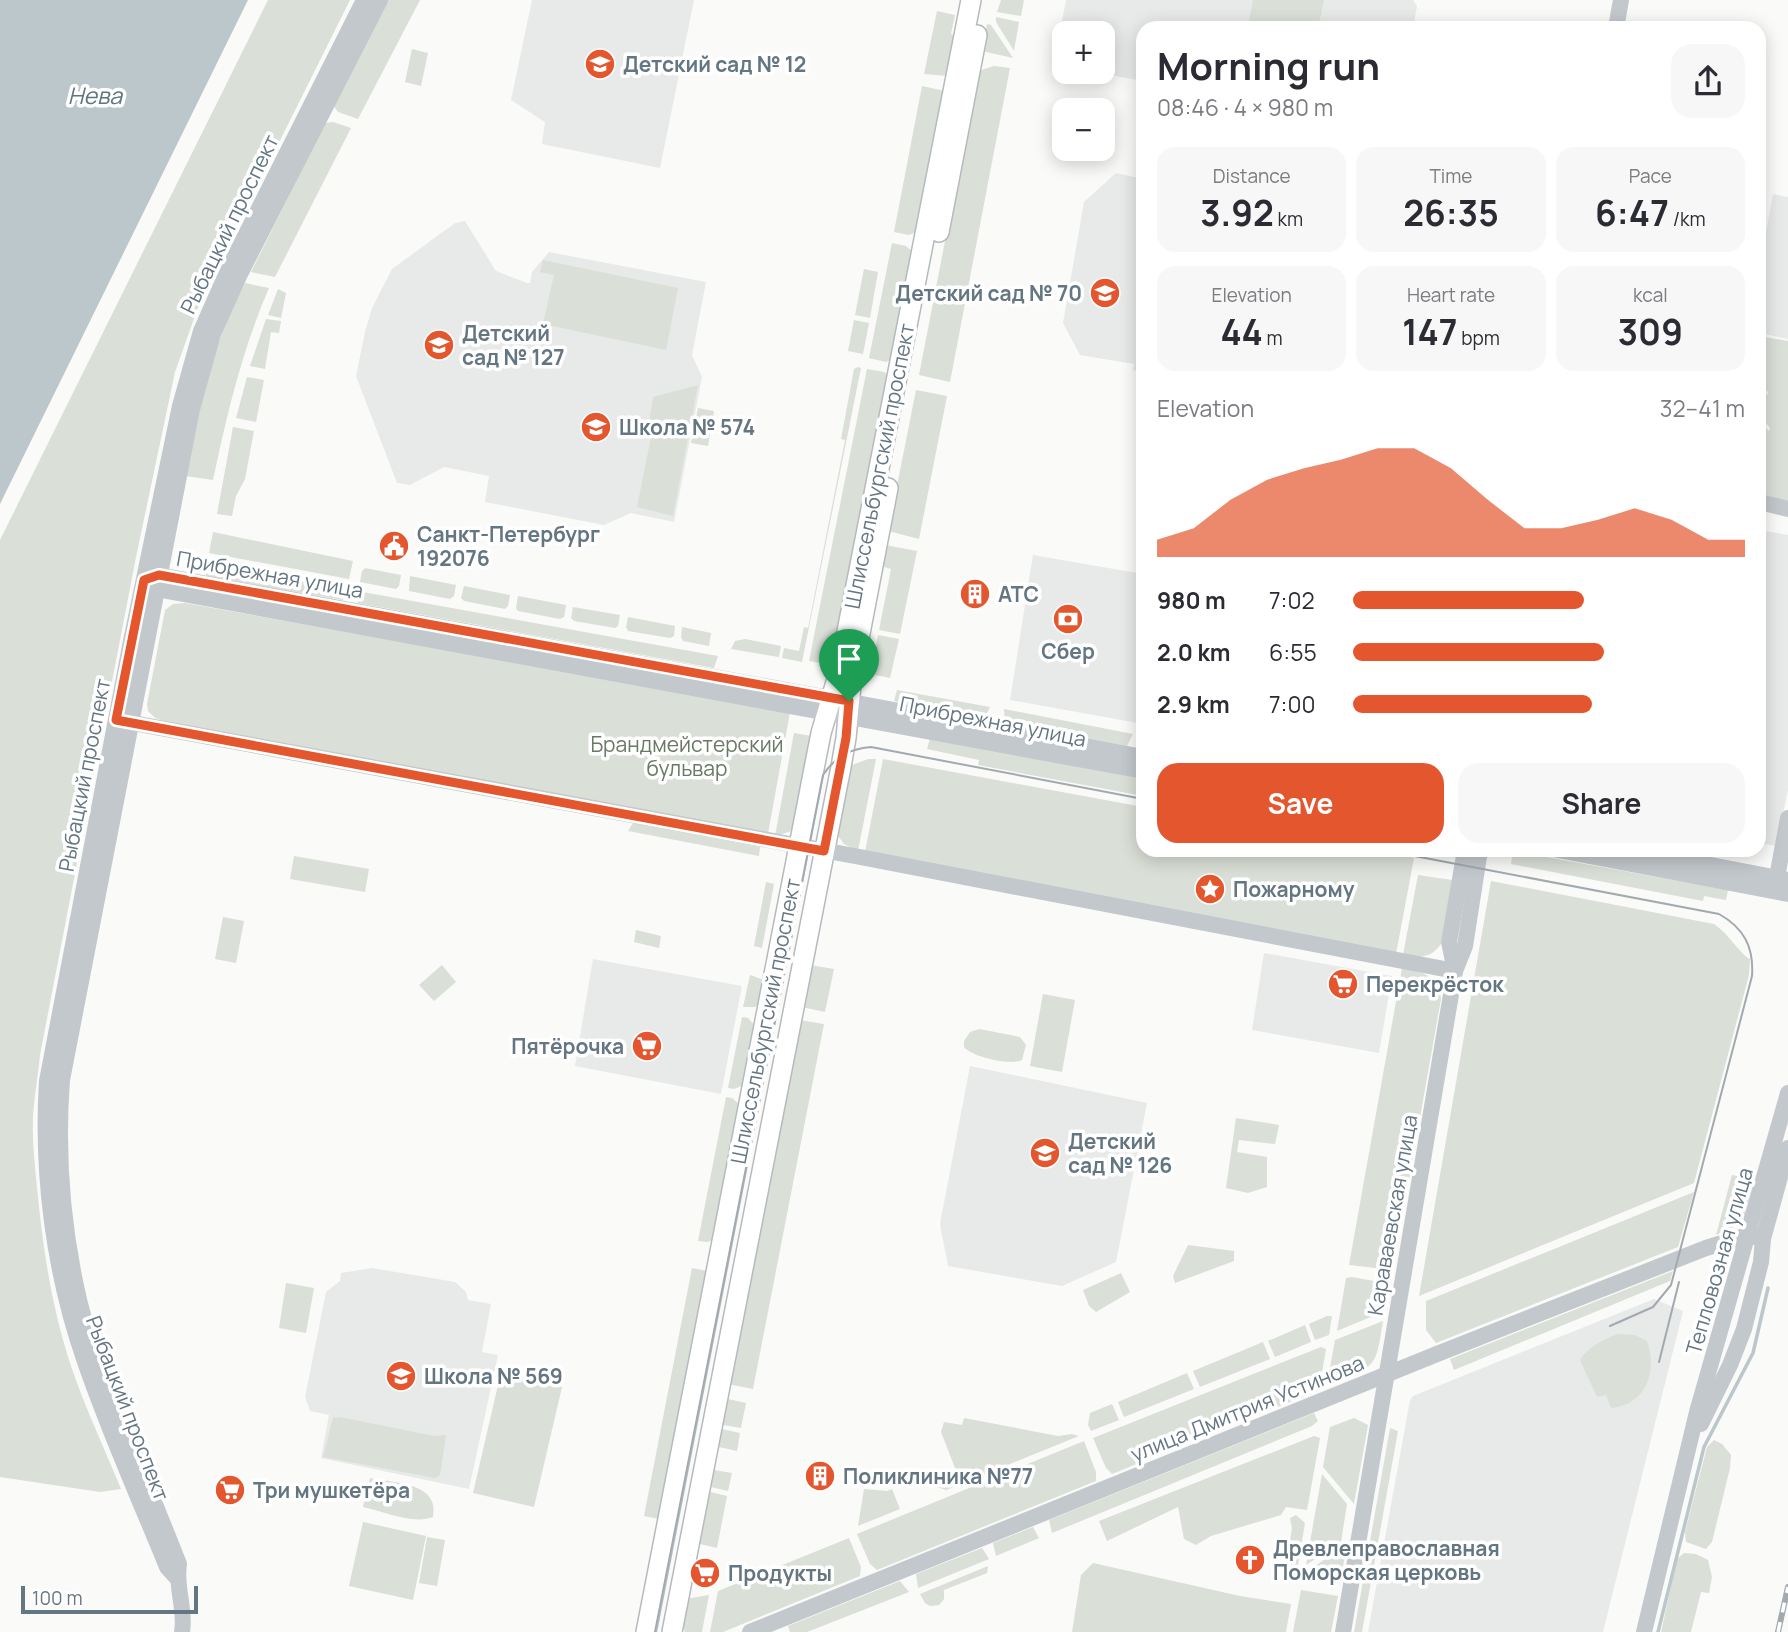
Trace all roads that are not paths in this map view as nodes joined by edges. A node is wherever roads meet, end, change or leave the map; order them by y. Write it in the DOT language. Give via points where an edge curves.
graph roads {
  1 [pos="364,0"];
  2 [pos="380,0"];
  3 [pos="971,0"];
  4 [pos="984,0"];
  5 [pos="1621,0"];
  6 [pos="1617,21"];
  7 [pos="1766,504"];
  8 [pos="1788,509"];
  9 [pos="153,581"];
  10 [pos="839,706"];
  11 [pos="123,721"];
  12 [pos="1136,756"];
  13 [pos="1136,770"];
  14 [pos="1788,818"];
  15 [pos="799,846"];
  16 [pos="824,851"];
  17 [pos="1464,857"];
  18 [pos="1479,857"];
  19 [pos="1602,857"];
  20 [pos="1662,857"];
  21 [pos="1782,886"];
  22 [pos="1455,971"];
  23 [pos="1788,1093"];
  24 [pos="1788,1147"];
  25 [pos="1756,1237"];
  26 [pos="1387,1374"];
  27 [pos="182,1632"];
  28 [pos="646,1632"];
  29 [pos="672,1632"];
  30 [pos="750,1632"];
  31 [pos="1342,1632"];
  32 [pos="1644,1632"];
  1 -- 9 [label="street, Рыбацкий проспект" via="201,331 180,406"];
  2 -- 9 [label="street, Рыбацкий проспект" via="217,324 192,409"];
  3 -- 10 [label="main road, Шлиссельбургский проспект" via="839,673"];
  4 -- 10 [label="main road, Шлиссельбургский проспект" via="852,675"];
  5 -- 6 [label="street"];
  7 -- 8 [label="street"];
  9 -- 10 [label="street, Прибрежная улица"];
  9 -- 11 [label="street, Рыбацкий проспект"];
  10 -- 12 [label="street, Прибрежная улица"];
  10 -- 13 [label="street, Прибрежная улица"];
  10 -- 15 [label="main road, Шлиссельбургский проспект"];
  10 -- 16 [label="main road, Шлиссельбургский проспект" via="845,746"];
  11 -- 15 [label="street"];
  11 -- 27 [label="street, Рыбацкий проспект" via="62,1080 60,1121 76,1287 143,1490 179,1564"];
  14 -- 21 [label="street"];
  15 -- 16 [label="street"];
  15 -- 28 [label="main road, Шлиссельбургский проспект"];
  16 -- 22 [label="street"];
  16 -- 29 [label="main road, Шлиссельбургский проспект"];
  17 -- 22 [label="street, Караваевская улица" via="1449,942"];
  18 -- 22 [label="street, Караваевская улица" via="1465,946"];
  19 -- 21 [label="street"];
  20 -- 21 [label="street"];
  22 -- 26 [label="street, Караваевская улица"];
  23 -- 25 [label="street, Тепловозная улица"];
  24 -- 25 [label="street, Тепловозная улица"];
  25 -- 26 [label="street, улица Дмитрия Устинова" via="1706,1248"];
  25 -- 32 [label="street, Тепловозная улица" via="1690,1441"];
  26 -- 30 [label="street, улица Дмитрия Устинова"];
  26 -- 31 [label="street, Караваевская улица"];
}
